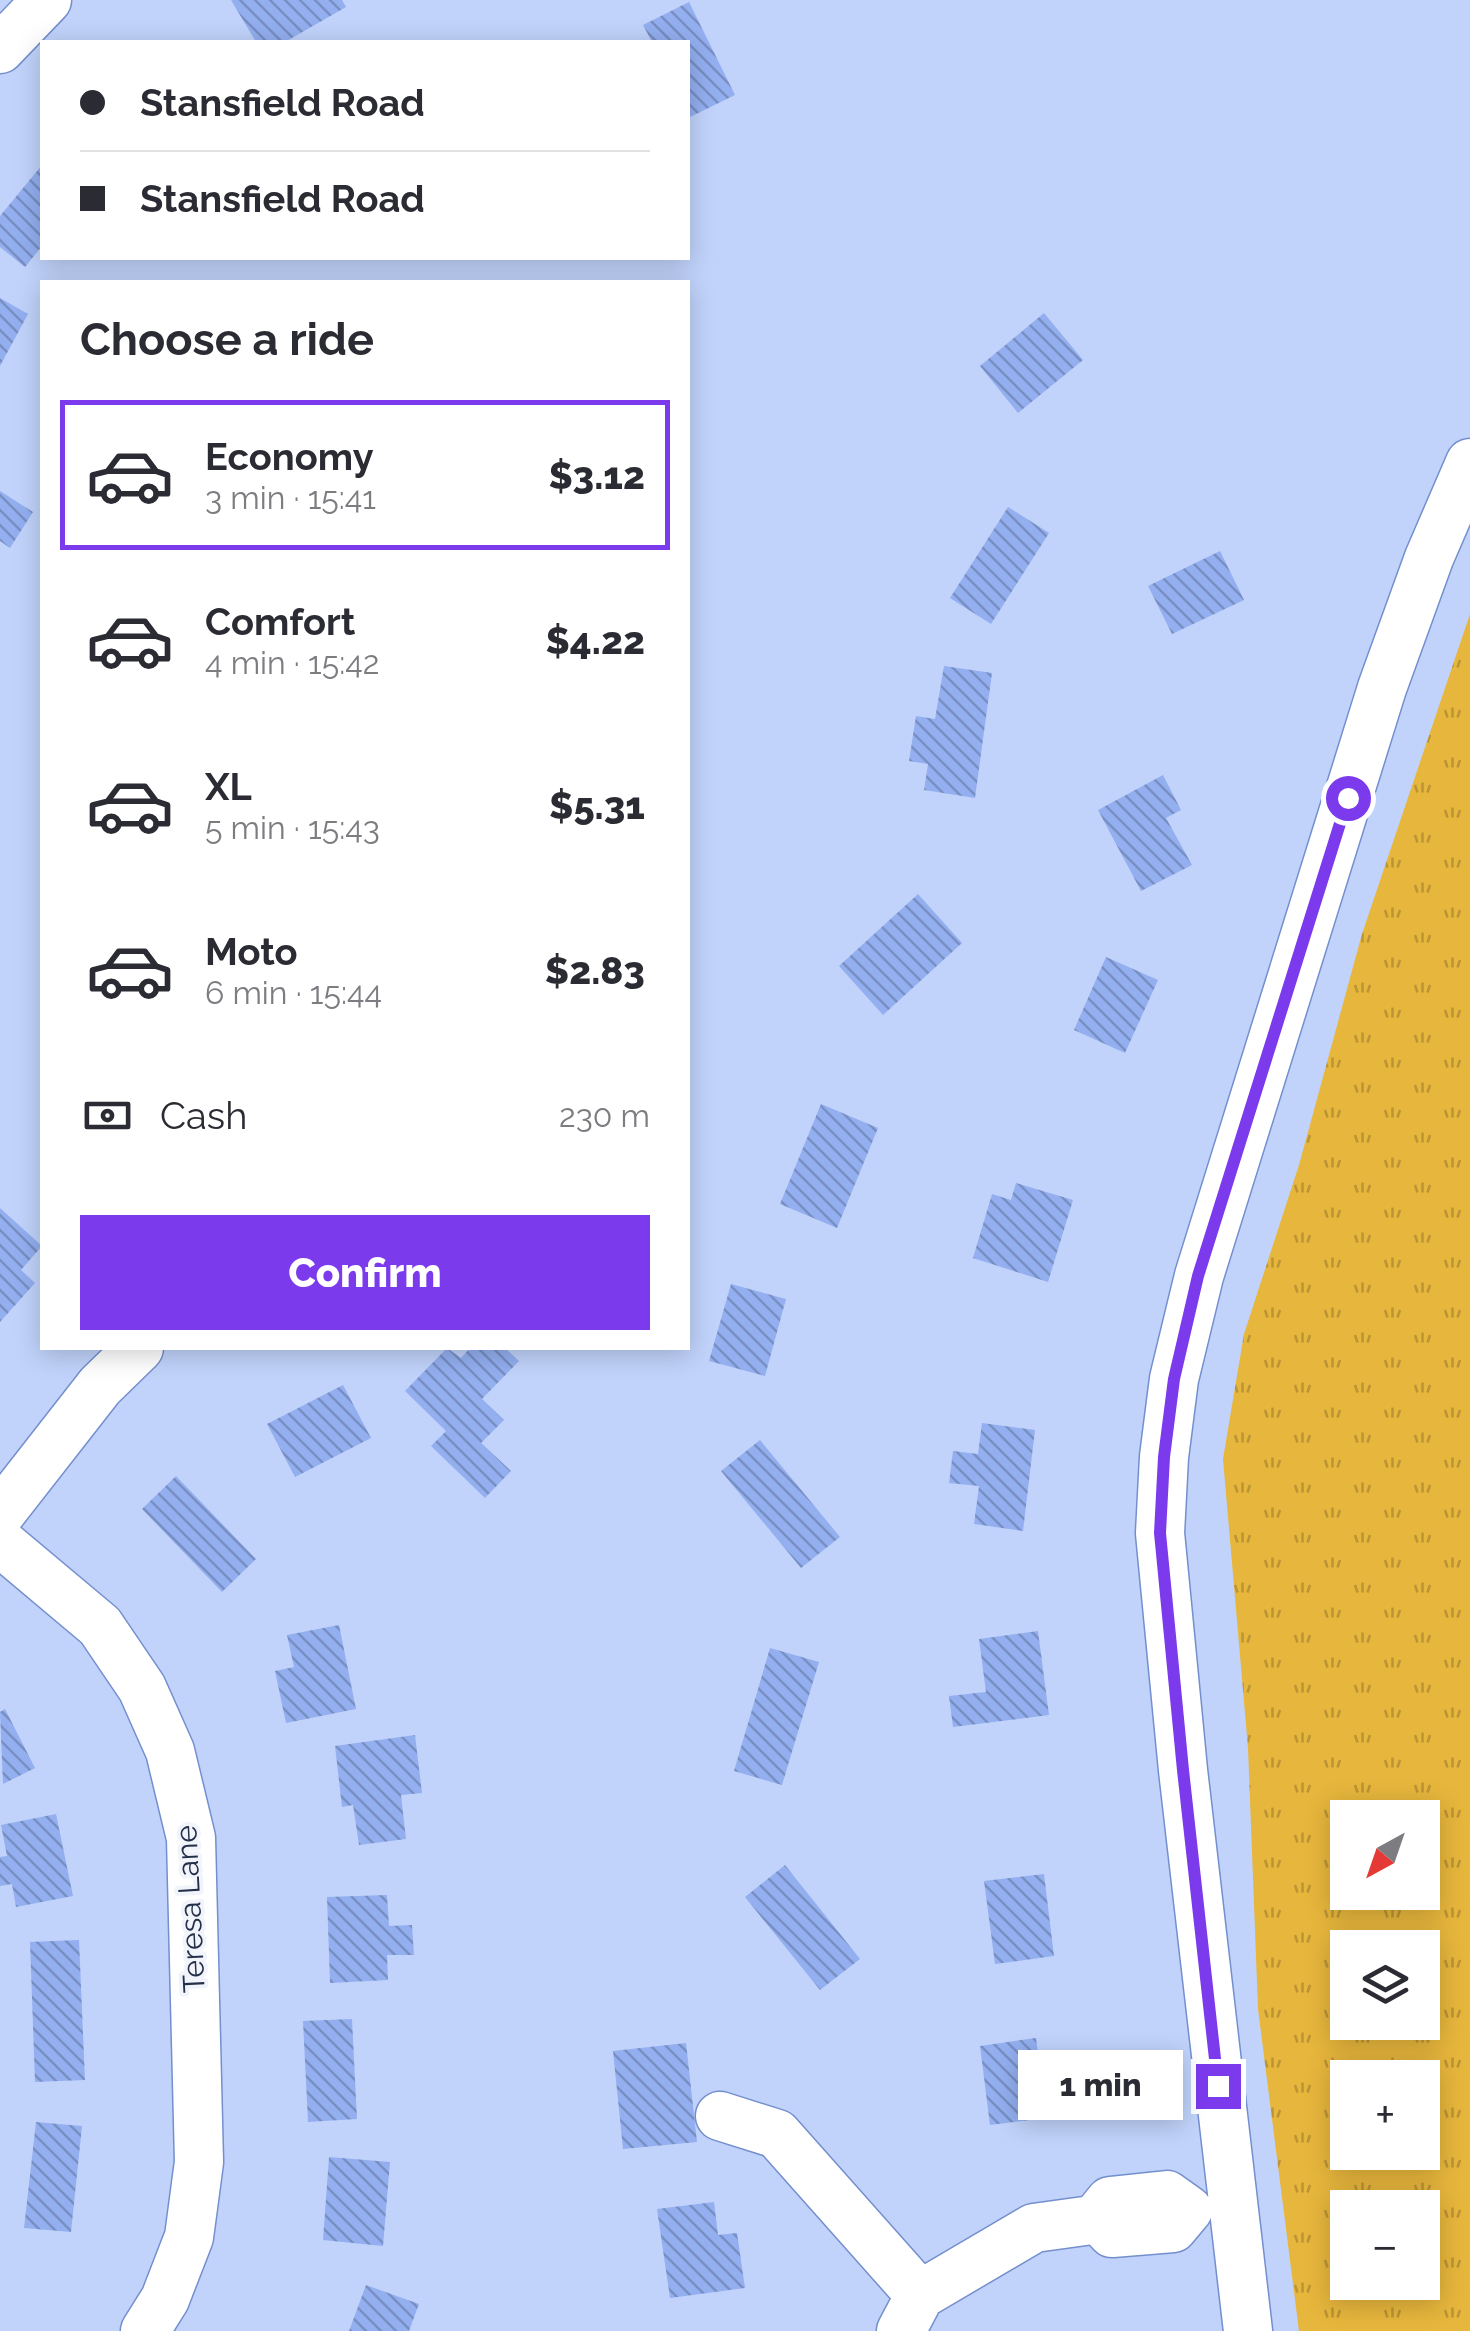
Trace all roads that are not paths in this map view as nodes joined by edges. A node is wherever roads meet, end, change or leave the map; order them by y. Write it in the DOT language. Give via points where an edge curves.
graph roads {
  1 [pos="47,0"];
  2 [pos="0,49"];
  3 [pos="1470,464"];
  4 [pos="137,1350"];
  5 [pos="0,1514"];
  6 [pos="0,1542"];
  7 [pos="720,2116"];
  8 [pos="1210,2207"];
  9 [pos="910,2313"];
  10 [pos="145,2331"];
  11 [pos="1248,2331"];
  1 -- 2 [label="street"];
  3 -- 8 [label="street" via="1382,688 1198,1276 1174,1379 1160,1533 1183,1770"];
  4 -- 5 [label="street" via="100,1386"];
  6 -- 10 [label="street, Teresa Lane" via="100,1626 142,1688 170,1750 191,1838 199,2162 189,2237"];
  7 -- 9 [label="street" via="777,2134"];
  8 -- 9 [label="street" via="1173,2228 1112,2233 1098,2219 1034,2228"];
  8 -- 11 [label="street"];
}
